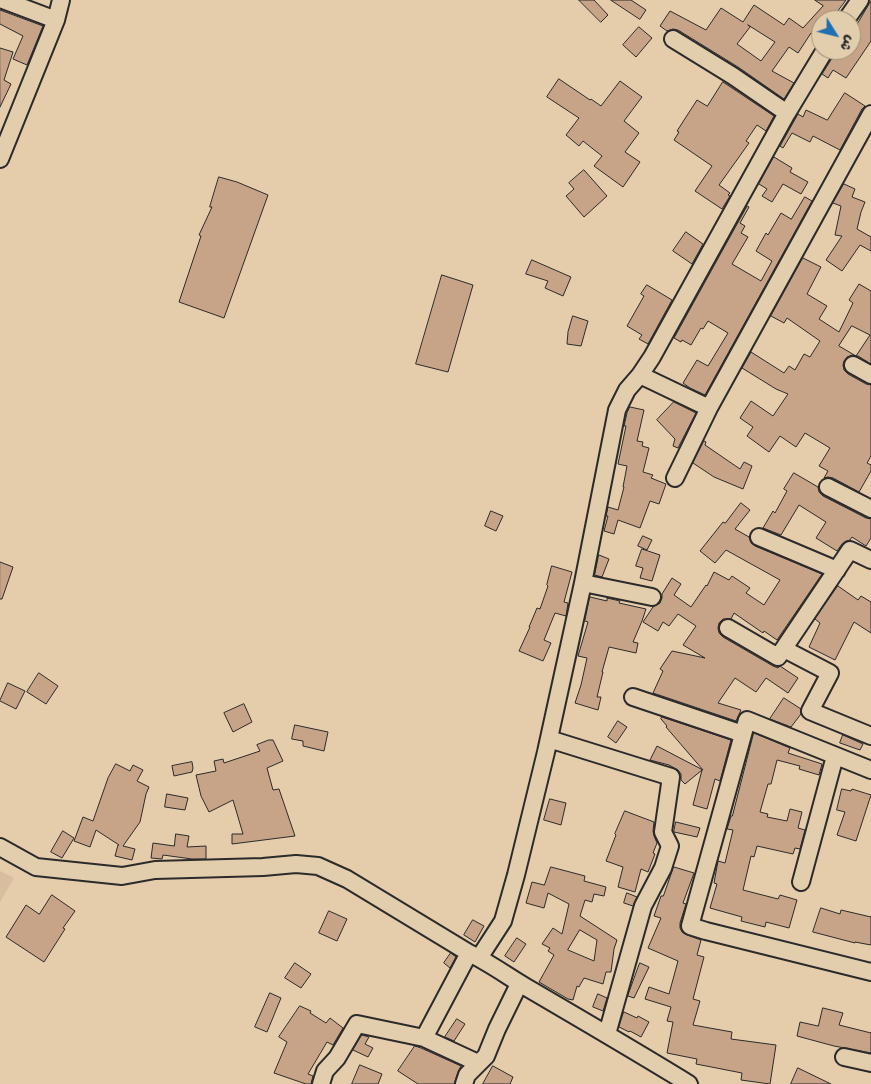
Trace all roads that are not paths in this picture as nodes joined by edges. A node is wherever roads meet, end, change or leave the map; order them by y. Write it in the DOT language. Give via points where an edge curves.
graph roads {
  1 [pos="3,0"];
  2 [pos="61,0"];
  3 [pos="56,20"];
  4 [pos="673,39"];
  5 [pos="819,60"];
  6 [pos="787,113"];
  7 [pos="871,114"];
  8 [pos="0,159"];
  9 [pos="853,365"];
  10 [pos="871,374"];
  11 [pos="640,375"];
  12 [pos="709,408"];
  13 [pos="675,478"];
  14 [pos="828,487"];
  15 [pos="871,509"];
  16 [pos="759,537"];
  17 [pos="869,554"];
  18 [pos="837,570"];
  19 [pos="583,583"];
  20 [pos="652,597"];
  21 [pos="728,628"];
  22 [pos="784,649"];
  23 [pos="633,697"];
  24 [pos="743,734"];
  25 [pos="871,736"];
  26 [pos="549,739"];
  27 [pos="835,756"];
  28 [pos="871,770"];
  29 [pos="0,847"];
  30 [pos="800,882"];
  31 [pos="474,956"];
  32 [pos="871,972"];
  33 [pos="519,984"];
  34 [pos="607,1034"];
  35 [pos="424,1038"];
  36 [pos="844,1057"];
  37 [pos="478,1063"];
  38 [pos="871,1063"];
  39 [pos="320,1084"];
  40 [pos="464,1084"];
  41 [pos="689,1084"];
  1 -- 3 [label="street"];
  2 -- 3 [label="street"];
  3 -- 8 [label="street"];
  4 -- 6 [label="street"];
  5 -- 6 [label="street"];
  6 -- 11 [label="street"];
  7 -- 12 [label="street"];
  9 -- 10 [label="street"];
  11 -- 12 [label="street"];
  11 -- 19 [label="street" via="627,390 617,410"];
  12 -- 13 [label="street"];
  14 -- 15 [label="street"];
  16 -- 18 [label="street"];
  17 -- 18 [label="street" via="850,550"];
  18 -- 22 [label="street"];
  19 -- 20 [label="street"];
  19 -- 26 [label="street"];
  21 -- 22 [label="street" via="778,657"];
  22 -- 25 [label="street" via="830,673 810,711"];
  23 -- 24 [label="street"];
  24 -- 27 [label="street" via="747,720"];
  24 -- 32 [label="street" via="690,926"];
  26 -- 31 [label="street" via="503,921"];
  26 -- 34 [label="street" via="671,777 662,832 670,846 663,868 643,906"];
  27 -- 28 [label="street"];
  27 -- 30 [label="street"];
  29 -- 31 [label="street" via="36,867 122,876 155,870 296,864 318,866 347,879"];
  31 -- 33 [label="street"];
  31 -- 35 [label="street"];
  33 -- 34 [label="street"];
  33 -- 37 [label="street" via="486,1056"];
  34 -- 41 [label="street"];
  35 -- 37 [label="street"];
  35 -- 39 [label="street" via="357,1024 337,1058 325,1071"];
  36 -- 38 [label="street"];
  37 -- 40 [label="street"];
}
